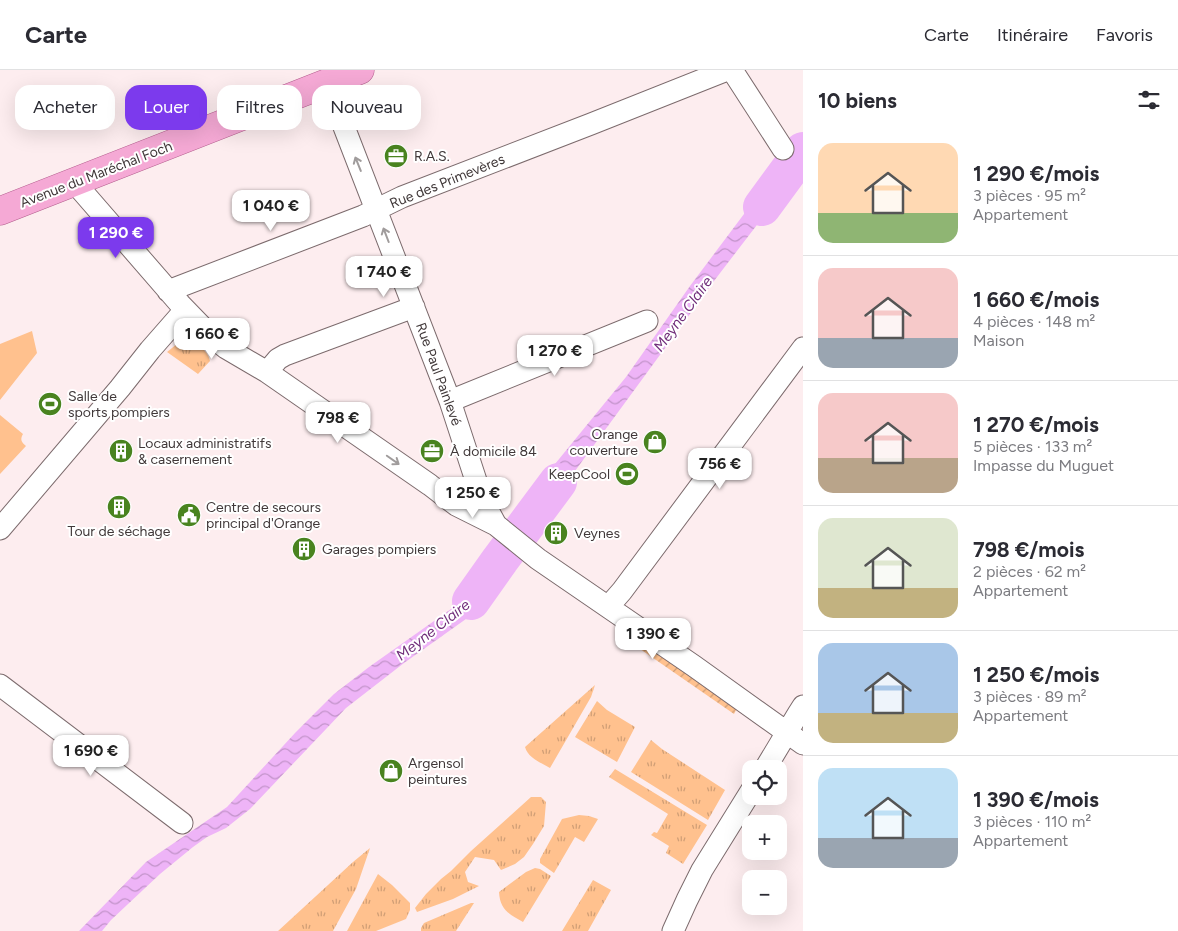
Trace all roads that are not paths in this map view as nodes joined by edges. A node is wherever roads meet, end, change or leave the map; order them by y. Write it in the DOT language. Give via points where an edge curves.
graph roads {
  1 [pos="360,70"];
  2 [pos="727,70"];
  3 [pos="732,70"];
  4 [pos="327,83"];
  5 [pos="783,149"];
  6 [pos="75,183"];
  7 [pos="376,210"];
  8 [pos="0,211"];
  9 [pos="168,291"];
  10 [pos="414,306"];
  11 [pos="185,310"];
  12 [pos="647,321"];
  13 [pos="803,348"];
  14 [pos="266,372"];
  15 [pos="450,401"];
  16 [pos="482,499"];
  17 [pos="456,504"];
  18 [pos="496,526"];
  19 [pos="0,529"];
  20 [pos="608,607"];
  21 [pos="0,685"];
  22 [pos="803,706"];
  23 [pos="795,738"];
  24 [pos="774,760"];
  25 [pos="742,805"];
  26 [pos="182,823"];
  27 [pos="674,931"];
  1 -- 4 [label="main road, Avenue du Maréchal Foch"];
  2 -- 7 [label="street, Rue des Primevères"];
  3 -- 5 [label="street"];
  4 -- 6 [label="main road, Avenue du Maréchal Foch"];
  7 -- 4 [label="street, Rue Paul Painlevé, one-way"];
  6 -- 8 [label="main road, Avenue du Maréchal Foch"];
  6 -- 9 [label="street"];
  7 -- 9 [label="street, Rue des Primevères"];
  10 -- 7 [label="street, Rue Paul Painlevé, one-way"];
  9 -- 11 [label="street"];
  10 -- 14 [label="street" via="284,355"];
  10 -- 15 [label="street, Rue Paul Painlevé"];
  11 -- 14 [label="street" via="226,348"];
  11 -- 19 [label="street"];
  12 -- 15 [label="street"];
  13 -- 20 [label="street"];
  14 -- 17 [label="street, one-way"];
  15 -- 16 [label="street, Rue Paul Painlevé"];
  16 -- 17 [label="street"];
  16 -- 18 [label="street, Rue Paul Painlevé"];
  17 -- 18 [label="street"];
  18 -- 20 [label="street"];
  20 -- 23 [label="street"];
  21 -- 26 [label="street"];
  22 -- 23 [label="street" via="798,714"];
  23 -- 24 [label="street"];
  25 -- 27 [label="street" via="702,870"];
}
